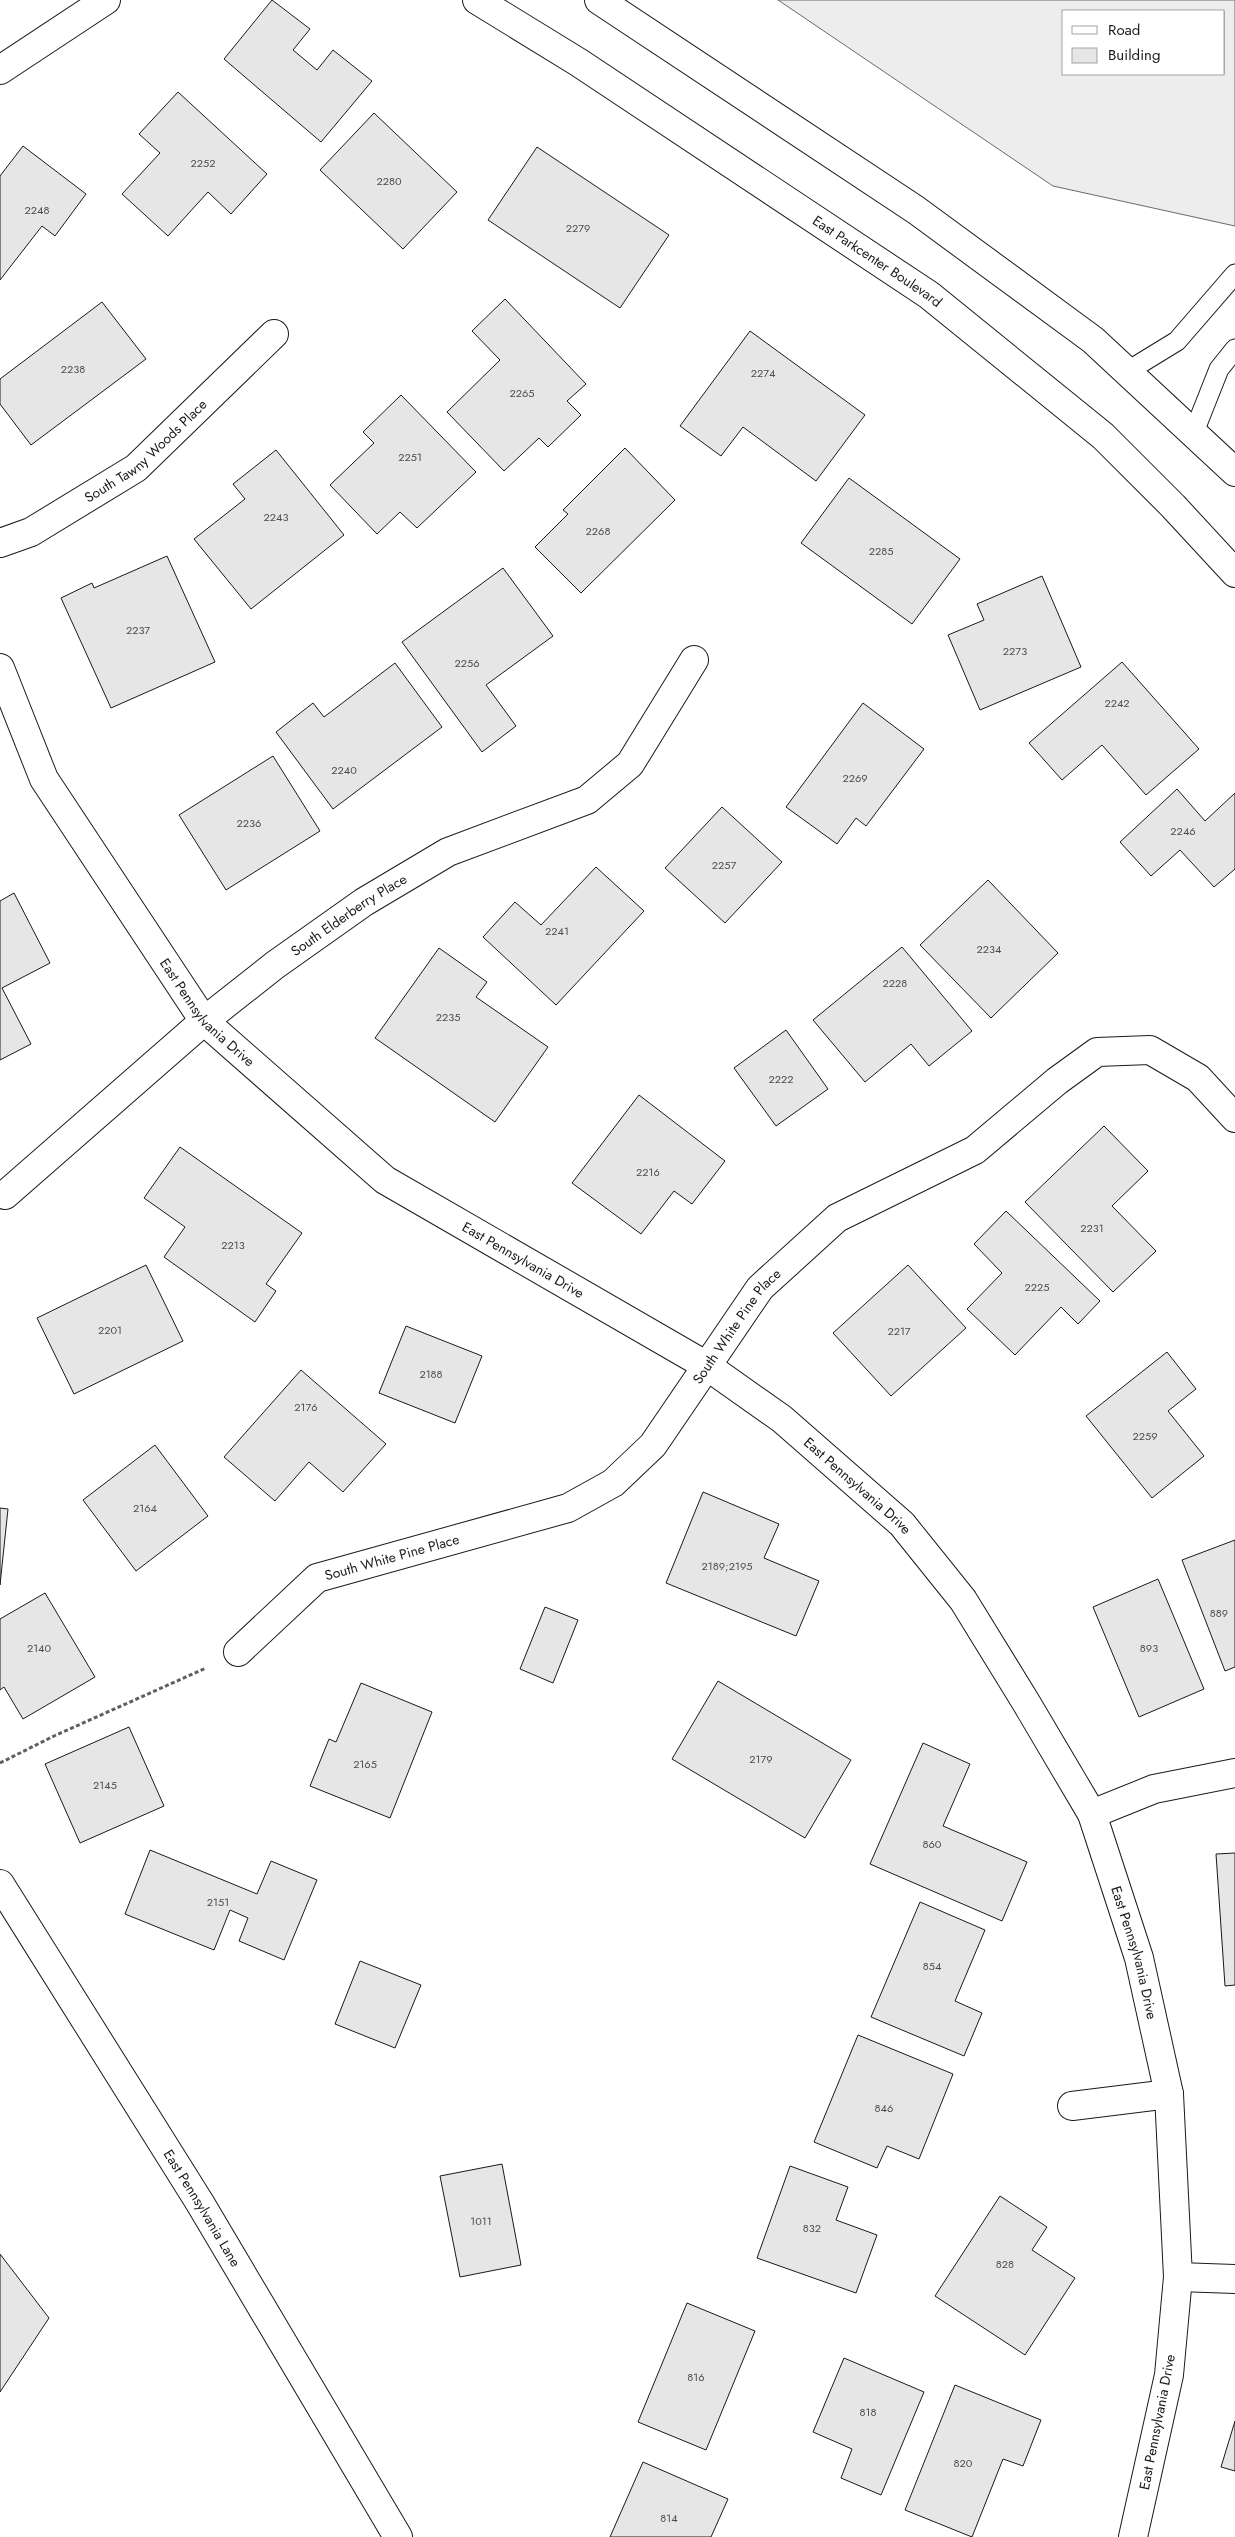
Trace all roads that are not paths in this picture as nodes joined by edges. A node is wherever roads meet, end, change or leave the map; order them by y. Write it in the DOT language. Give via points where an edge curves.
graph roads {
  1 [pos="106,0"];
  2 [pos="478,0"];
  3 [pos="599,0"];
  4 [pos="0,70"];
  5 [pos="1235,274"];
  6 [pos="274,334"];
  7 [pos="1235,349"];
  8 [pos="1128,371"];
  9 [pos="1194,432"];
  10 [pos="1235,472"];
  11 [pos="0,543"];
  12 [pos="1235,573"];
  13 [pos="694,660"];
  14 [pos="0,668"];
  15 [pos="204,1021"];
  16 [pos="1235,1118"];
  17 [pos="5,1195"];
  18 [pos="707,1366"];
  19 [pos="238,1652"];
  20 [pos="1235,1773"];
  21 [pos="1092,1814"];
  22 [pos="0,1884"];
  23 [pos="1169,2094"];
  24 [pos="1072,2106"];
  25 [pos="1178,2276"];
  26 [pos="1235,2279"];
  27 [pos="398,2537"];
  28 [pos="1133,2537"];
  1 -- 4 [label="street"];
  2 -- 12 [label="street, East Parkcenter Boulevard" via="578,62 929,295 1103,436"];
  3 -- 8 [label="street" via="916,210 1093,340"];
  5 -- 8 [label="lane" via="1177,341"];
  6 -- 11 [label="street, South Tawny Woods Place" via="136,468 30,532"];
  7 -- 9 [label="lane" via="1219,369"];
  8 -- 9 [label="street"];
  9 -- 10 [label="street"];
  13 -- 15 [label="street, South Elderberry Place" via="630,764 587,800 439,857 364,902 275,965"];
  14 -- 15 [label="street, East Pennsylvania Drive" via="44,778"];
  15 -- 17 [label="street, South Elderberry Place"];
  15 -- 18 [label="street, East Pennsylvania Drive" via="384,1180"];
  16 -- 18 [label="street, South White Pine Place" via="1198,1078 1150,1050 1097,1052 1056,1081 975,1150 837,1218 760,1288"];
  18 -- 19 [label="street, South White Pine Place" via="653,1444 613,1484 568,1508 316,1578"];
  18 -- 21 [label="street, East Pennsylvania Drive" via="782,1419 902,1524 963,1600"];
  20 -- 21 [label="street" via="1154,1789"];
  21 -- 23 [label="street, East Pennsylvania Drive" via="1139,1958"];
  22 -- 27 [label="street, East Pennsylvania Lane" via="200,2203"];
  23 -- 24 [label="street"];
  23 -- 25 [label="street, East Pennsylvania Drive"];
  25 -- 26 [label="street"];
  25 -- 28 [label="street, East Pennsylvania Drive" via="1169,2375"];
}
